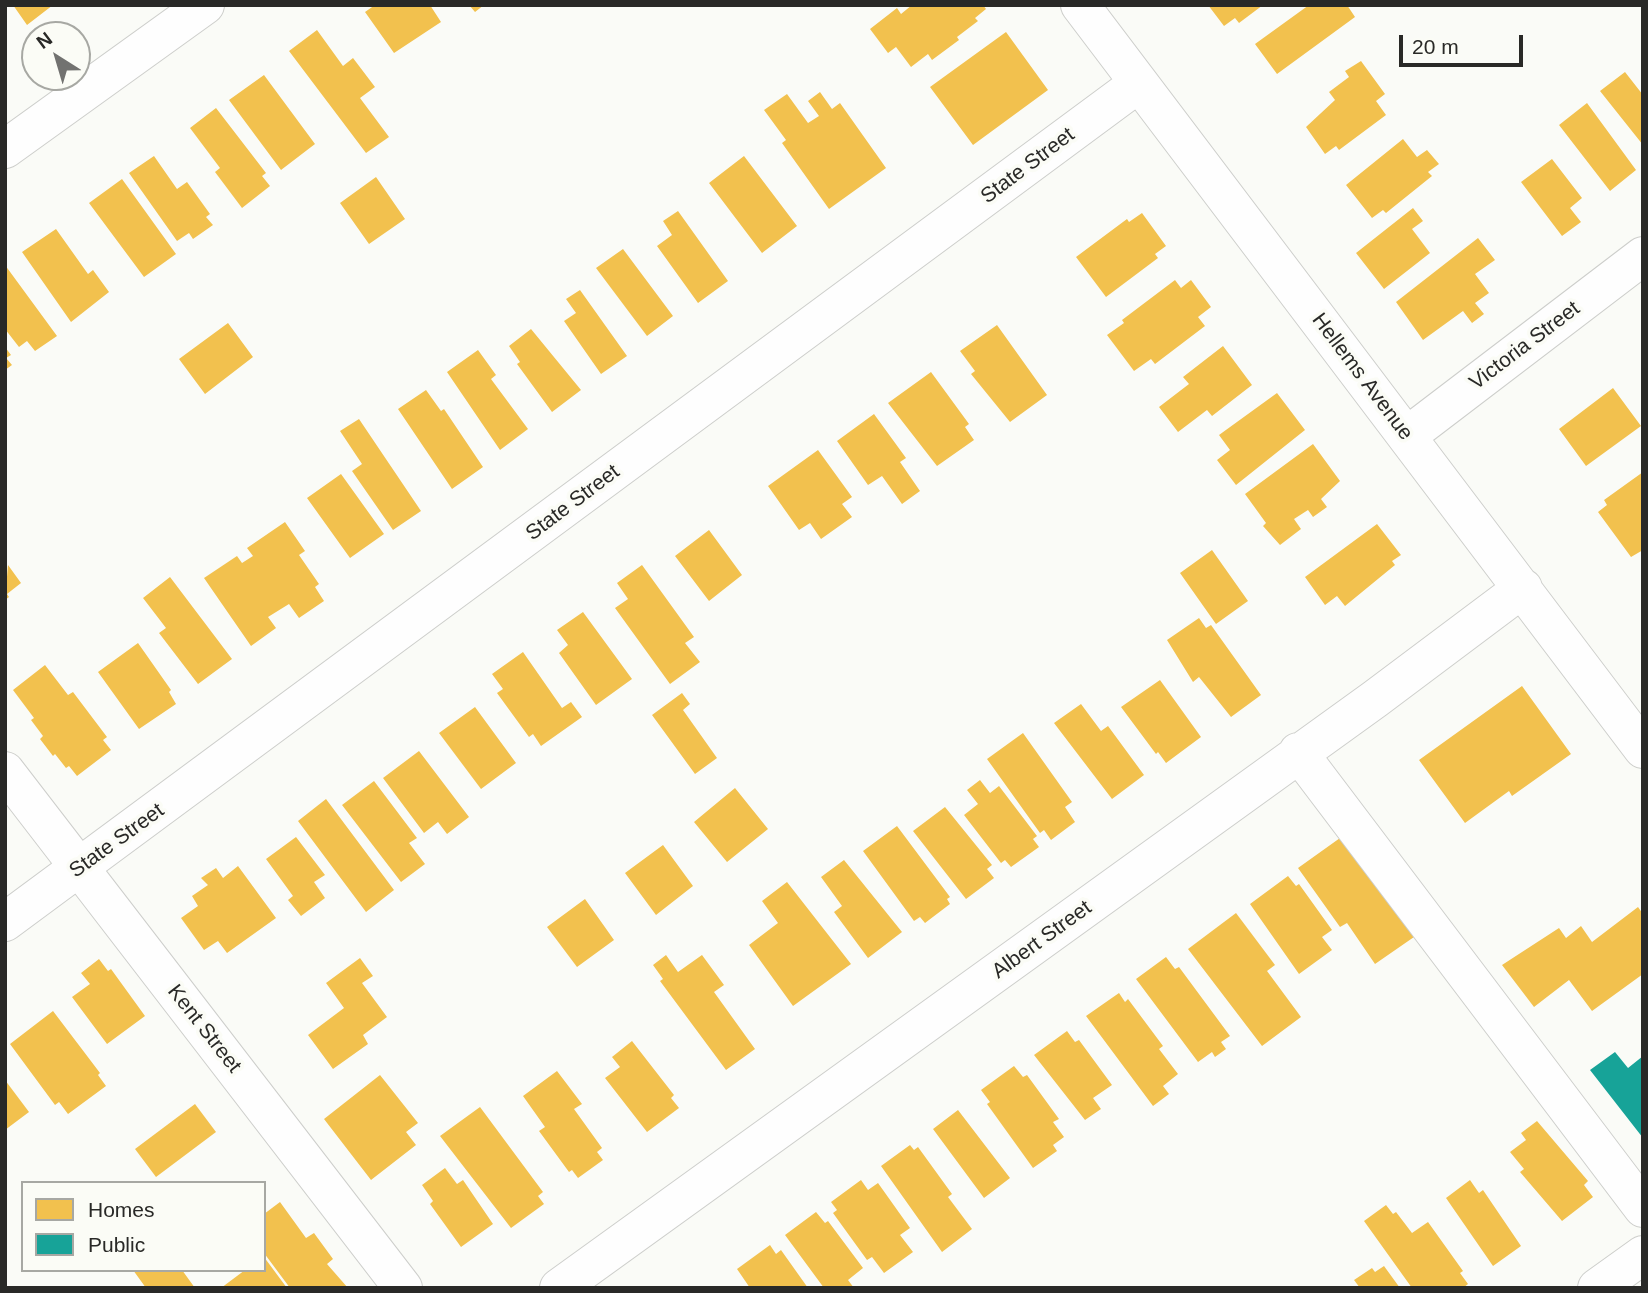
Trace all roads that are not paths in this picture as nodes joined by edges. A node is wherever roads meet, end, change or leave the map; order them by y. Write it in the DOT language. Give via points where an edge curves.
graph roads {
  1 [pos="205,5"];
  2 [pos="1080,5"];
  3 [pos="1139,83"];
  4 [pos="5,149"];
  5 [pos="1643,256"];
  6 [pos="1407,436"];
  7 [pos="1522,588"];
  8 [pos="1643,750"];
  9 [pos="1298,752"];
  10 [pos="5,771"];
  11 [pos="80,869"];
  12 [pos="5,922"];
  13 [pos="1643,1208"];
  14 [pos="1643,1255"];
  15 [pos="403,1288"];
  16 [pos="559,1288"];
  17 [pos="1597,1288"];
  1 -- 4 [label="street"];
  2 -- 3 [label="street, Hellems Avenue"];
  3 -- 6 [label="street, Hellems Avenue"];
  3 -- 11 [label="street, State Street"];
  5 -- 6 [label="street, Victoria Street"];
  6 -- 7 [label="street, Hellems Avenue"];
  7 -- 8 [label="street, Hellems Avenue"];
  7 -- 9 [label="street, Albert Street"];
  9 -- 13 [label="street"];
  9 -- 16 [label="street, Albert Street"];
  10 -- 11 [label="street, Kent Street"];
  11 -- 12 [label="street, State Street"];
  11 -- 15 [label="street, Kent Street"];
  14 -- 17 [label="street"];
}
